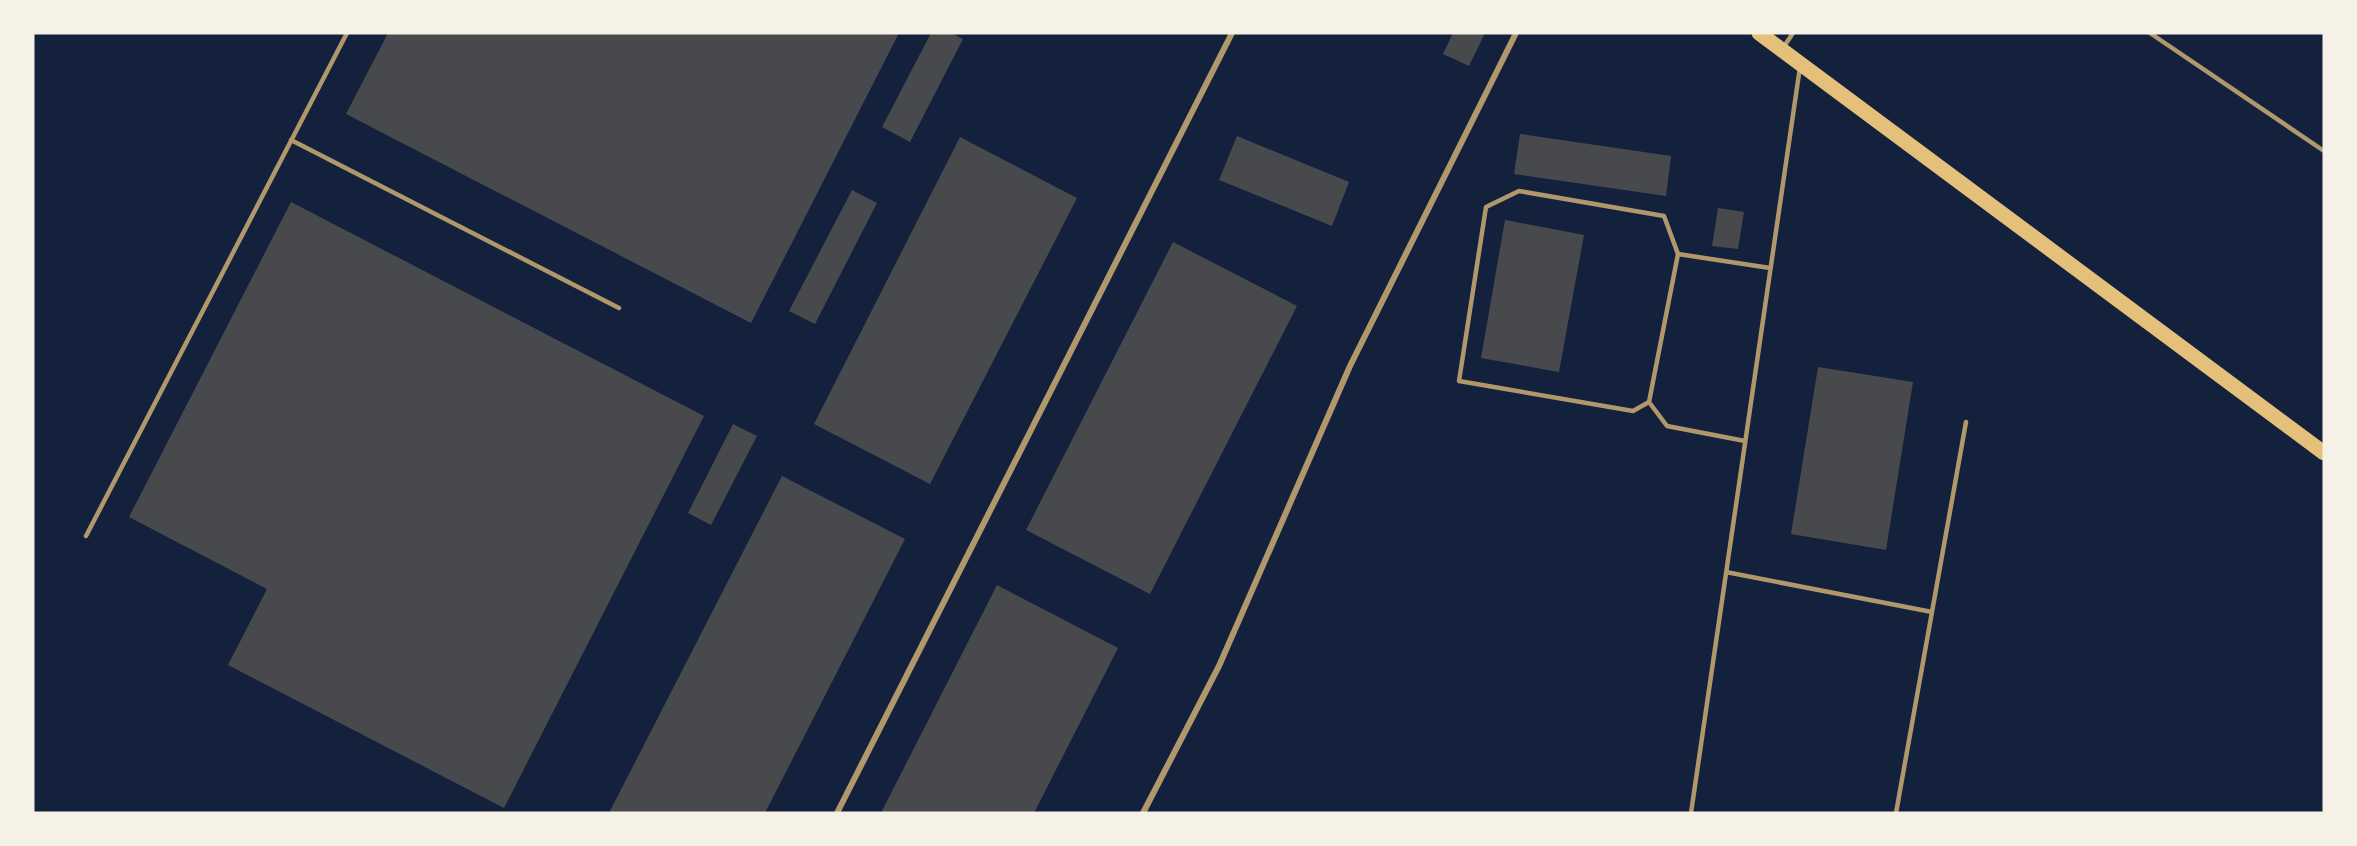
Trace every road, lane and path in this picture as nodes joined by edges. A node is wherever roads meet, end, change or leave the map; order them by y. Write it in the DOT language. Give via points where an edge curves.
graph roads {
  1 [pos="346,33"];
  2 [pos="1232,33"];
  3 [pos="1516,33"];
  4 [pos="1758,33"];
  5 [pos="1793,33"];
  6 [pos="2150,33"];
  7 [pos="1781,50"];
  8 [pos="1800,64"];
  9 [pos="291,140"];
  10 [pos="2324,151"];
  11 [pos="1678,254"];
  12 [pos="1770,268"];
  13 [pos="619,308"];
  14 [pos="1649,402"];
  15 [pos="1966,422"];
  16 [pos="1745,441"];
  17 [pos="2324,453"];
  18 [pos="86,536"];
  19 [pos="1726,572"];
  20 [pos="1932,612"];
  21 [pos="837,813"];
  22 [pos="1143,813"];
  23 [pos="1691,813"];
  24 [pos="1896,813"];
  1 -- 9 [label="lane"];
  2 -- 21 [label="street"];
  3 -- 22 [label="street" via="1350,366 1219,666"];
  4 -- 7 [label="main road"];
  5 -- 7 [label="lane"];
  6 -- 10 [label="lane"];
  7 -- 8 [label="main road"];
  8 -- 12 [label="lane"];
  8 -- 17 [label="main road"];
  9 -- 13 [label="lane"];
  9 -- 18 [label="lane"];
  11 -- 12 [label="lane"];
  11 -- 14 [label="lane"];
  11 -- 14 [label="lane" via="1664,216 1519,191 1486,207 1459,381 1633,411"];
  12 -- 16 [label="lane"];
  14 -- 16 [label="lane" via="1668,426"];
  15 -- 20 [label="lane"];
  16 -- 19 [label="lane"];
  19 -- 20 [label="lane"];
  19 -- 23 [label="lane"];
  20 -- 24 [label="lane"];
}
